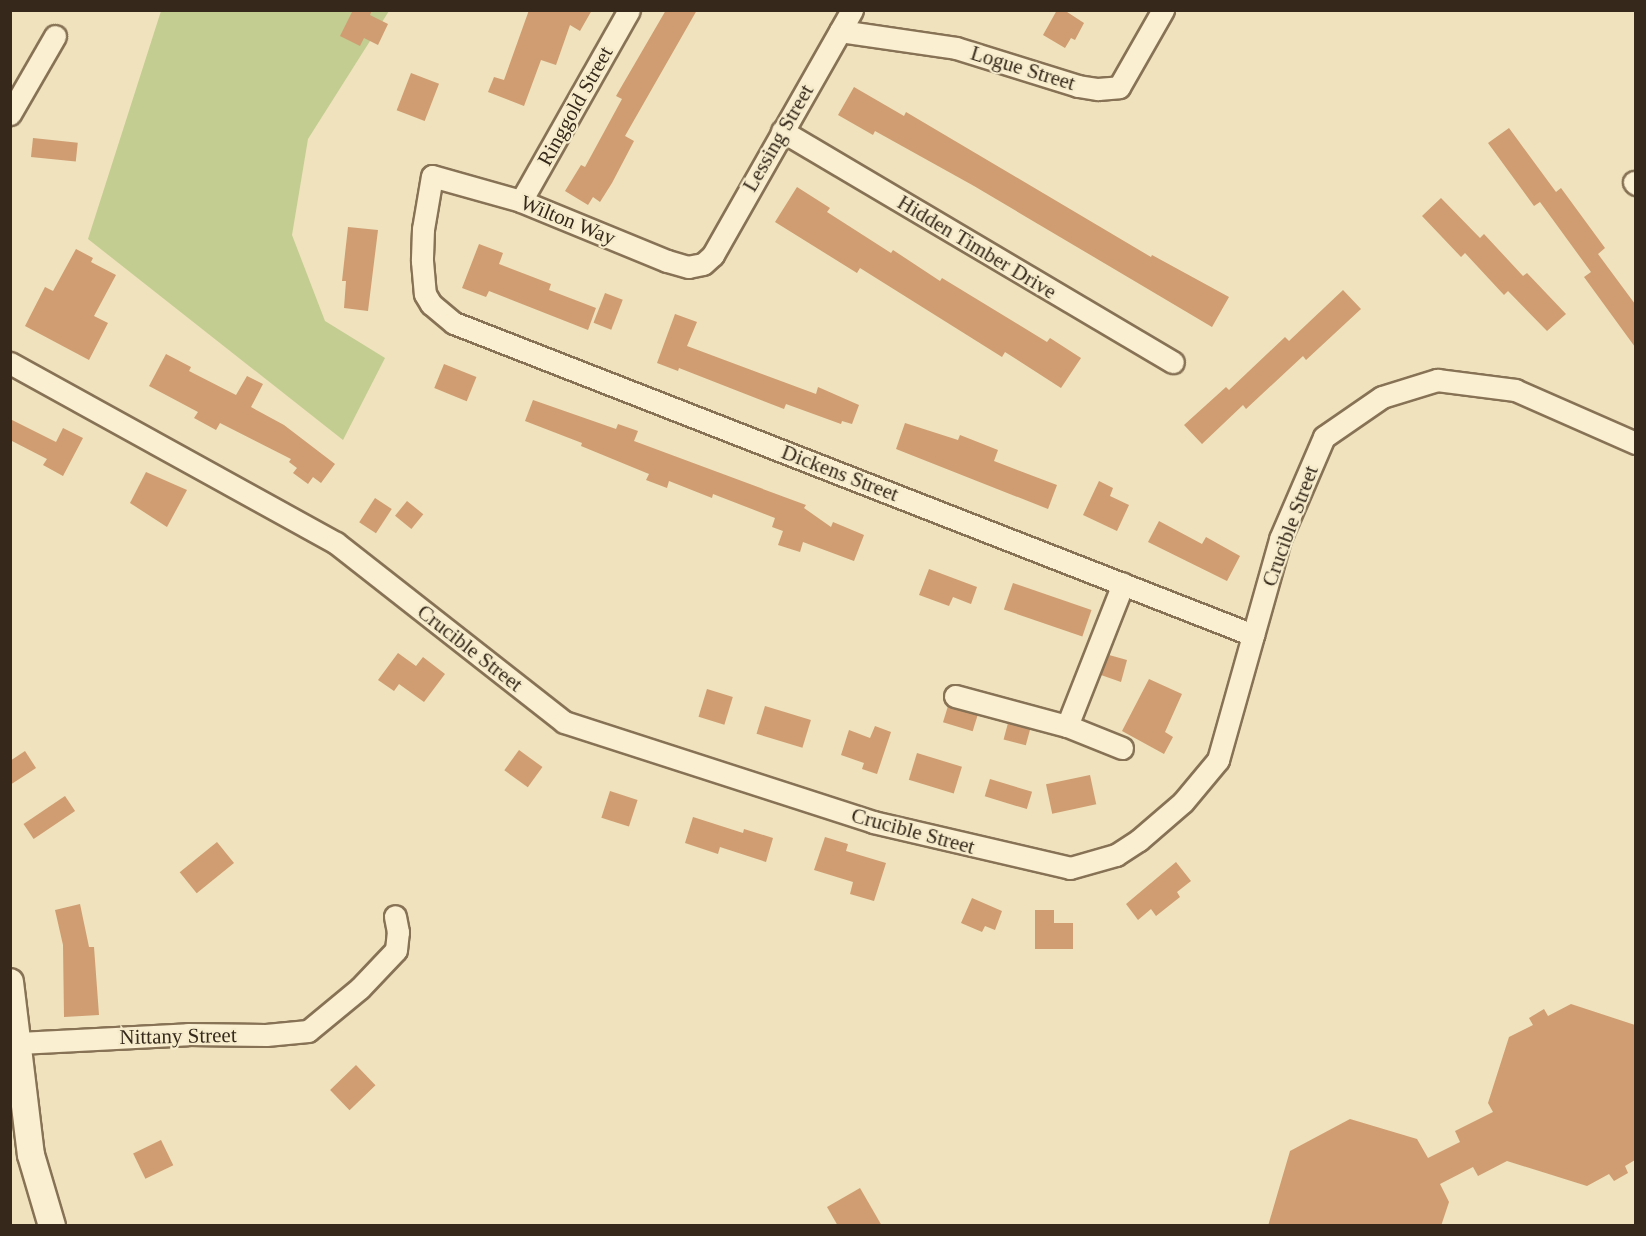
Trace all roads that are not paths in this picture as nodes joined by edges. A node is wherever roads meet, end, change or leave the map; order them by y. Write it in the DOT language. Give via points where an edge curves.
graph roads {
  1 [pos="629,10"];
  2 [pos="852,10"];
  3 [pos="1163,10"];
  4 [pos="840,30"];
  5 [pos="55,36"];
  6 [pos="10,114"];
  7 [pos="782,131"];
  8 [pos="522,201"];
  9 [pos="703,264"];
  10 [pos="431,304"];
  11 [pos="1173,362"];
  12 [pos="10,363"];
  13 [pos="1635,443"];
  14 [pos="1124,584"];
  15 [pos="1253,634"];
  16 [pos="955,696"];
  17 [pos="1067,726"];
  18 [pos="1122,748"];
  19 [pos="395,916"];
  20 [pos="10,982"];
  21 [pos="20,1043"];
  22 [pos="16,1091"];
  23 [pos="52,1226"];
  1 -- 8 [label="street, Ringgold Street"];
  2 -- 4 [label="street, Lessing Street"];
  3 -- 4 [label="street, Logue Street" via="1119,87 1098,89 956,48"];
  4 -- 7 [label="street, Lessing Street"];
  5 -- 6 [label="street"];
  7 -- 9 [label="street, Lessing Street" via="713,255"];
  7 -- 11 [label="street, Hidden Timber Drive"];
  8 -- 9 [label="street, Wilton Way" via="667,261 688,267"];
  8 -- 10 [label="street, Wilton Way" via="432,176 422,261 425,294"];
  10 -- 14 [label="street, Dickens Street" via="454,323"];
  12 -- 15 [label="street, Crucible Street" via="336,543 564,722 873,822 1046,864 1070,868 1116,855 1183,802 1218,760"];
  13 -- 15 [label="street, Crucible Street" via="1515,390 1437,380 1382,397 1324,437 1281,539"];
  14 -- 15 [label="street, Dickens Street"];
  14 -- 17 [label="street"];
  16 -- 17 [label="street"];
  17 -- 18 [label="street"];
  19 -- 21 [label="street, Nittany Street" via="396,950 360,988 308,1031"];
  20 -- 21 [label="street"];
  21 -- 22 [label="street"];
  22 -- 23 [label="street"];
}
